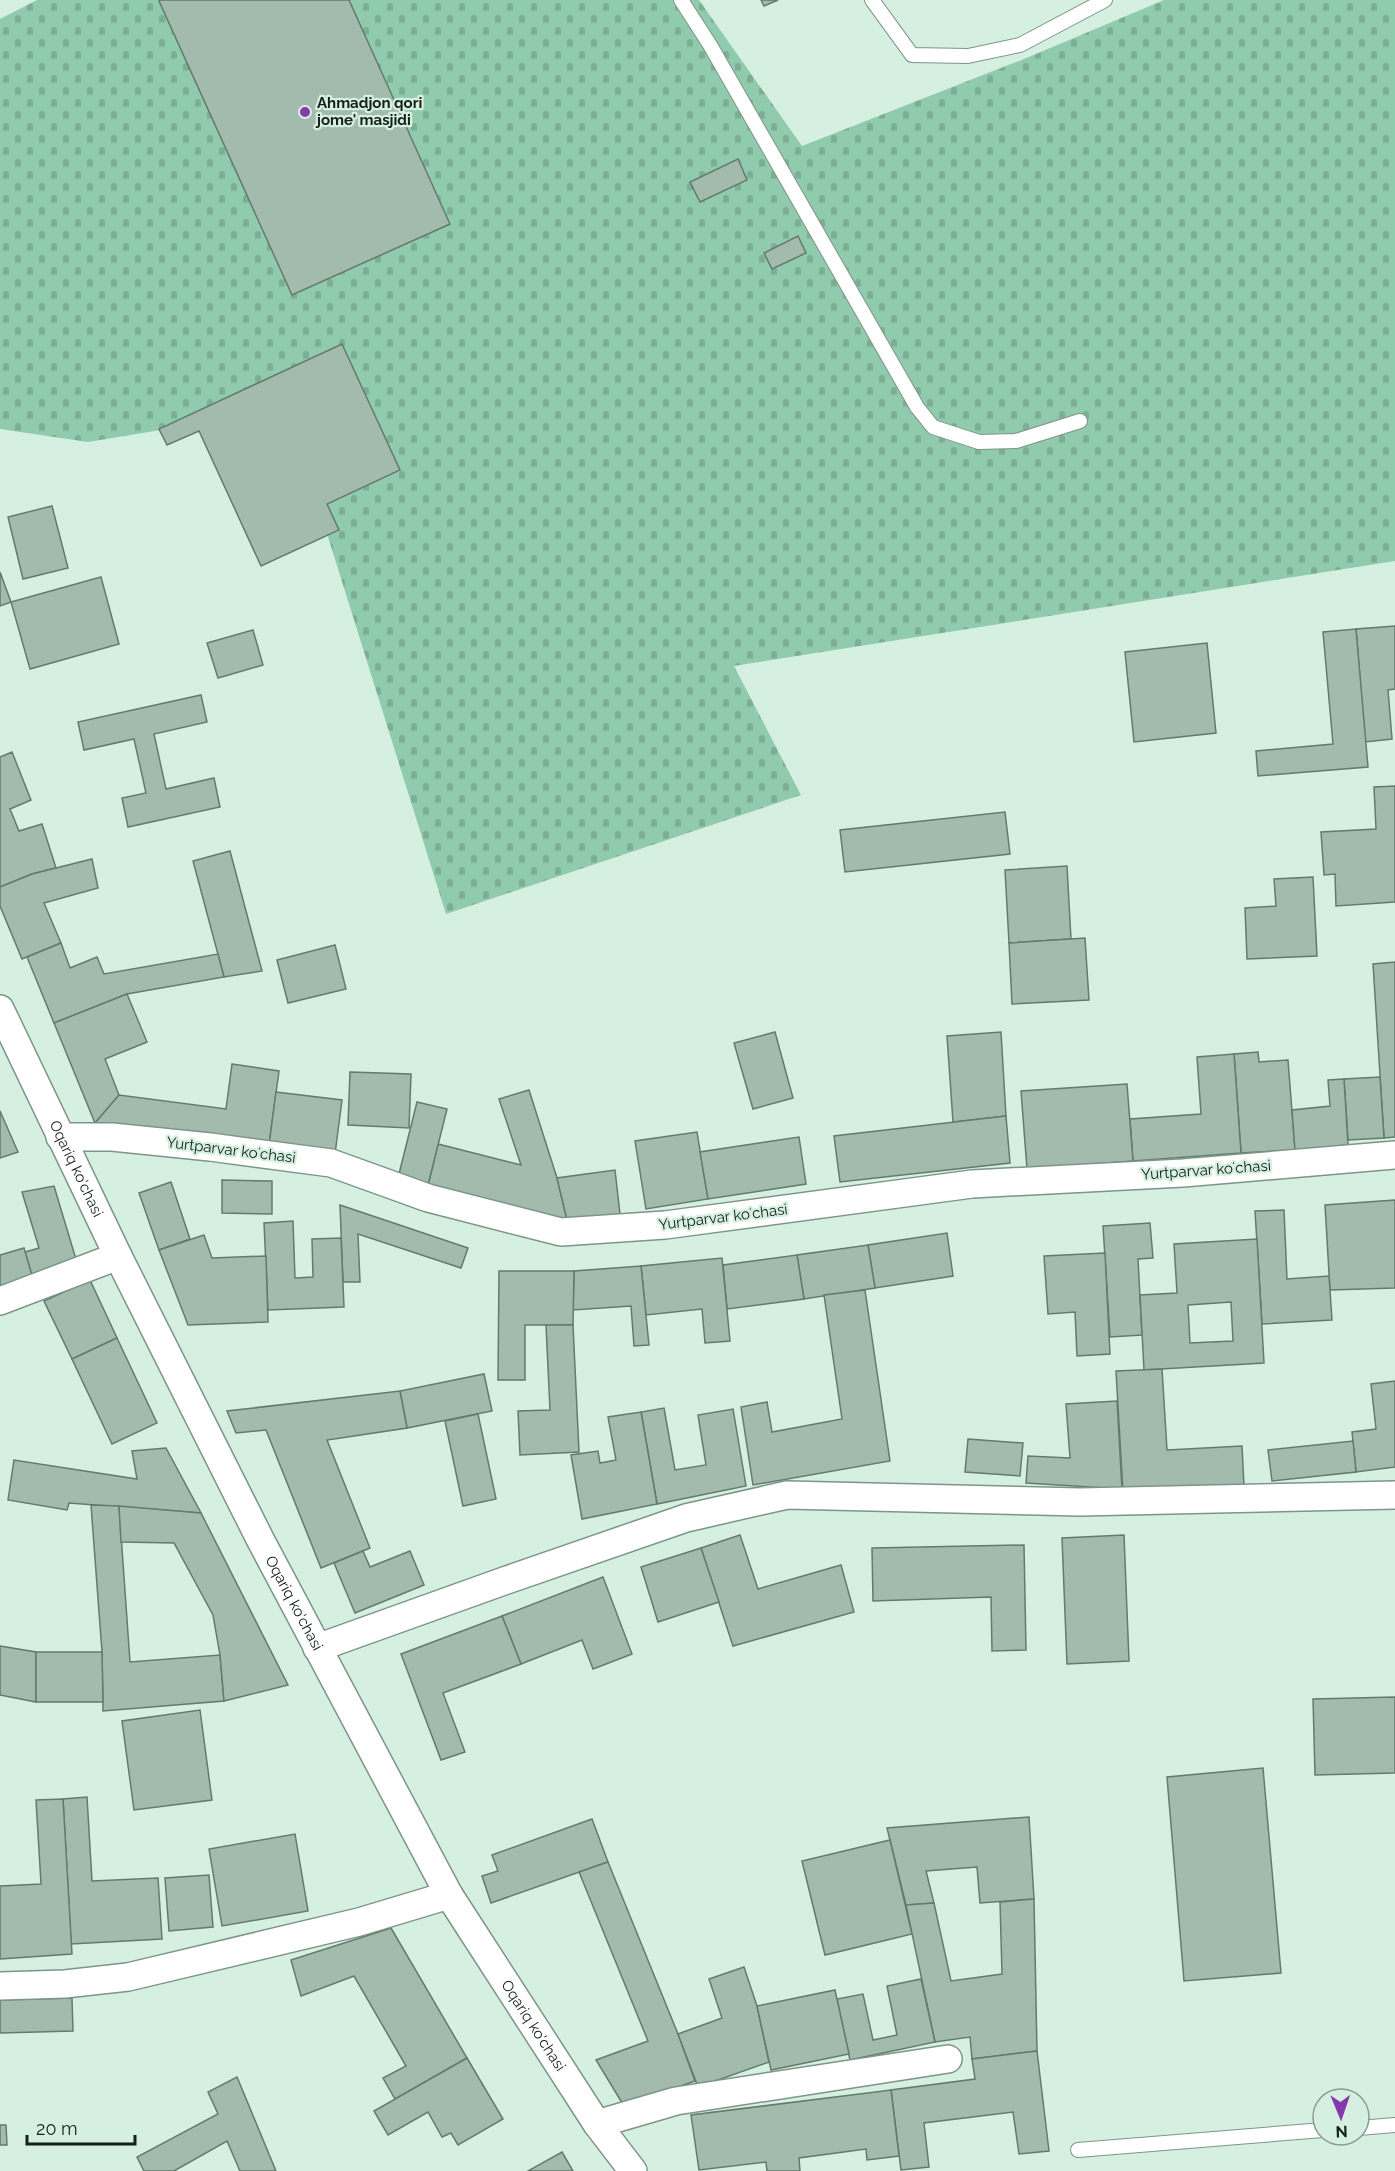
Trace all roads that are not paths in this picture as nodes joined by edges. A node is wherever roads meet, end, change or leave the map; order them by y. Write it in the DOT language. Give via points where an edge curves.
graph roads {
  1 [pos="681,0"];
  2 [pos="872,0"];
  3 [pos="1105,0"];
  4 [pos="1080,421"];
  5 [pos="0,1009"];
  6 [pos="60,1137"];
  7 [pos="1395,1155"];
  8 [pos="118,1256"];
  9 [pos="0,1301"];
  10 [pos="1395,1495"];
  11 [pos="317,1648"];
  12 [pos="449,1895"];
  13 [pos="0,1986"];
  14 [pos="948,2059"];
  15 [pos="597,2124"];
  16 [pos="1395,2125"];
  17 [pos="1371,2126"];
  18 [pos="1311,2131"];
  19 [pos="1078,2150"];
  20 [pos="633,2171"];
  1 -- 4 [label="lane" via="917,407 933,427 979,442 1016,441"];
  2 -- 3 [label="lane" via="912,55 968,56 1020,45"];
  5 -- 6 [label="street, Oqariq ko'chasi"];
  6 -- 7 [label="street, Yurtparvar koʻchasi" via="112,1137 331,1163 428,1198 561,1232 665,1225 972,1184 1183,1173"];
  6 -- 8 [label="street, Oqariq ko'chasi"];
  8 -- 9 [label="street"];
  8 -- 11 [label="street, Oqariq ko'chasi"];
  10 -- 11 [label="street" via="1080,1502 786,1496 686,1518"];
  11 -- 12 [label="street, Oqariq ko'chasi"];
  12 -- 13 [label="street" via="359,1922 128,1977"];
  12 -- 15 [label="street, Oqariq ko'chasi"];
  14 -- 15 [label="street" via="676,2101"];
  15 -- 20 [label="street, Oqariq ko'chasi"];
  16 -- 17 [label="lane"];
  18 -- 19 [label="lane"];
}
